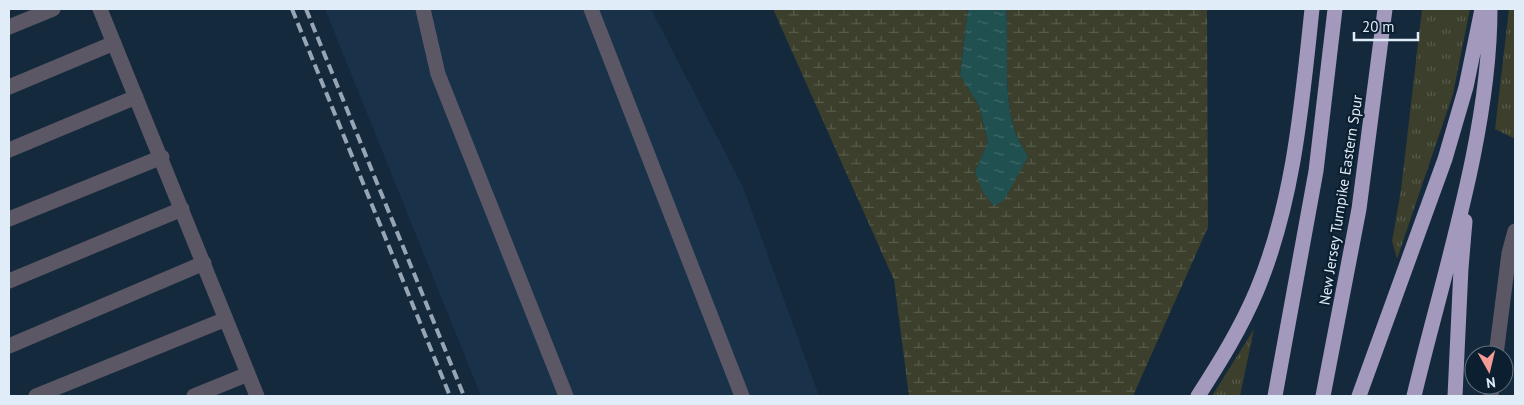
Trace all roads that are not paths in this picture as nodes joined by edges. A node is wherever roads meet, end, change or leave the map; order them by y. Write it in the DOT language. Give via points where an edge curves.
graph roads {
  1 [pos="53,9"];
  2 [pos="100,9"];
  3 [pos="423,9"];
  4 [pos="591,9"];
  5 [pos="1312,9"];
  6 [pos="1335,9"];
  7 [pos="1386,9"];
  8 [pos="1482,9"];
  9 [pos="1490,9"];
  10 [pos="9,27"];
  11 [pos="114,43"];
  12 [pos="9,87"];
  13 [pos="136,97"];
  14 [pos="9,150"];
  15 [pos="162,157"];
  16 [pos="1471,164"];
  17 [pos="182,209"];
  18 [pos="9,219"];
  19 [pos="1515,231"];
  20 [pos="204,263"];
  21 [pos="9,281"];
  22 [pos="226,319"];
  23 [pos="1497,345"];
  24 [pos="9,346"];
  25 [pos="248,374"];
  26 [pos="36,396"];
  27 [pos="194,396"];
  28 [pos="257,396"];
  29 [pos="566,396"];
  30 [pos="742,396"];
  31 [pos="1198,396"];
  32 [pos="1275,396"];
  33 [pos="1323,396"];
  34 [pos="1359,396"];
  35 [pos="1414,396"];
  36 [pos="1455,396"];
  1 -- 10 [label="lane"];
  2 -- 11 [label="lane"];
  3 -- 29 [label="lane" via="438,74"];
  4 -- 30 [label="lane"];
  5 -- 31 [label="highway" via="1294,154 1274,241 1248,310"];
  6 -- 32 [label="highway, New Jersey Turnpike Eastern Spur" via="1316,171"];
  7 -- 33 [label="highway, New Jersey Turnpike Eastern Spur" via="1359,209"];
  8 -- 34 [label="highway" via="1466,87 1448,151"];
  9 -- 16 [label="highway" via="1483,91"];
  11 -- 12 [label="lane"];
  11 -- 13 [label="lane"];
  13 -- 14 [label="lane"];
  13 -- 15 [label="lane"];
  15 -- 17 [label="lane"];
  15 -- 18 [label="lane"];
  16 -- 35 [label="highway"];
  16 -- 36 [label="highway" via="1461,268"];
  17 -- 20 [label="lane"];
  17 -- 21 [label="lane"];
  19 -- 23 [label="lane" via="1507,262"];
  20 -- 22 [label="lane"];
  20 -- 24 [label="lane"];
  22 -- 25 [label="lane"];
  22 -- 26 [label="lane"];
  25 -- 27 [label="lane"];
  25 -- 28 [label="lane"];
}
